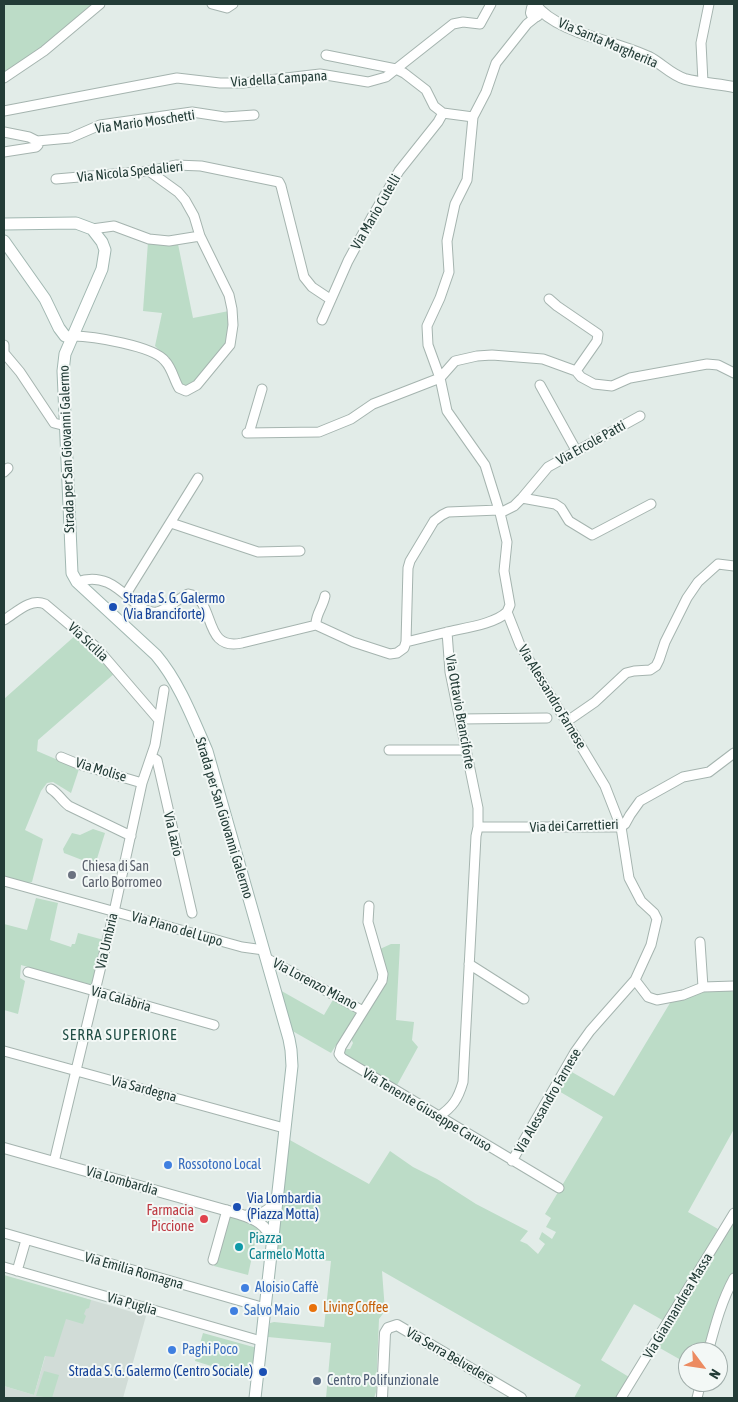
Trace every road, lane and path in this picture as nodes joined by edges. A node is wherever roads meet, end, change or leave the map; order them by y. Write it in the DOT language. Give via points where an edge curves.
graph roads {
  1 [pos="100,4"];
  2 [pos="212,4"];
  3 [pos="233,4"];
  4 [pos="491,4"];
  5 [pos="709,4"];
  6 [pos="535,8"];
  7 [pos="326,55"];
  8 [pos="396,69"];
  9 [pos="4,78"];
  10 [pos="703,82"];
  11 [pos="734,88"];
  12 [pos="4,110"];
  13 [pos="443,113"];
  14 [pos="254,116"];
  15 [pos="473,117"];
  16 [pos="4,132"];
  17 [pos="37,141"];
  18 [pos="4,152"];
  19 [pos="149,170"];
  20 [pos="56,179"];
  21 [pos="5,228"];
  22 [pos="92,229"];
  23 [pos="200,236"];
  24 [pos="6,244"];
  25 [pos="549,298"];
  26 [pos="330,299"];
  27 [pos="322,320"];
  28 [pos="59,328"];
  29 [pos="73,336"];
  30 [pos="4,345"];
  31 [pos="4,353"];
  32 [pos="63,371"];
  33 [pos="576,371"];
  34 [pos="734,374"];
  35 [pos="440,378"];
  36 [pos="540,385"];
  37 [pos="262,389"];
  38 [pos="640,416"];
  39 [pos="66,426"];
  40 [pos="577,452"];
  41 [pos="198,478"];
  42 [pos="522,498"];
  43 [pos="651,504"];
  44 [pos="500,511"];
  45 [pos="171,523"];
  46 [pos="300,552"];
  47 [pos="734,566"];
  48 [pos="77,582"];
  49 [pos="126,594"];
  50 [pos="325,596"];
  51 [pos="507,612"];
  52 [pos="4,620"];
  53 [pos="316,625"];
  54 [pos="447,632"];
  55 [pos="406,642"];
  56 [pos="164,690"];
  57 [pos="547,718"];
  58 [pos="158,719"];
  59 [pos="460,719"];
  60 [pos="566,722"];
  61 [pos="389,750"];
  62 [pos="466,750"];
  63 [pos="734,753"];
  64 [pos="61,757"];
  65 [pos="152,757"];
  66 [pos="142,783"];
  67 [pos="51,789"];
  68 [pos="478,827"];
  69 [pos="621,827"];
  70 [pos="131,836"];
  71 [pos="4,882"];
  72 [pos="369,906"];
  73 [pos="114,912"];
  74 [pos="192,913"];
  75 [pos="700,942"];
  76 [pos="265,954"];
  77 [pos="469,964"];
  78 [pos="28,972"];
  79 [pos="635,980"];
  80 [pos="734,986"];
  81 [pos="703,987"];
  82 [pos="96,992"];
  83 [pos="524,999"];
  84 [pos="364,1011"];
  85 [pos="214,1025"];
  86 [pos="4,1051"];
  87 [pos="76,1071"];
  88 [pos="438,1117"];
  89 [pos="284,1128"];
  90 [pos="4,1148"];
  91 [pos="512,1161"];
  92 [pos="54,1162"];
  93 [pos="559,1188"];
  94 [pos="276,1199"];
  95 [pos="227,1210"];
  96 [pos="734,1213"];
  97 [pos="258,1218"];
  98 [pos="274,1222"];
  99 [pos="4,1233"];
  100 [pos="26,1240"];
  101 [pos="272,1240"];
  102 [pos="213,1260"];
  103 [pos="4,1267"];
  104 [pos="17,1271"];
  105 [pos="734,1278"];
  106 [pos="265,1308"];
  107 [pos="261,1341"];
  108 [pos="711,1342"];
  109 [pos="255,1398"];
  110 [pos="382,1398"];
  111 [pos="521,1398"];
  112 [pos="621,1398"];
  1 -- 9 [label="street" via="44,51"];
  2 -- 3 [label="street" via="227,8"];
  4 -- 8 [label="street, Via della Campana" via="480,24 453,24"];
  5 -- 10 [label="street" via="701,44"];
  6 -- 10 [label="street, Via Santa Margherita" via="584,34 647,56 675,76"];
  6 -- 15 [label="street, Via Alessandro Farnese" via="496,63"];
  7 -- 8 [label="street"];
  8 -- 12 [label="street, Via della Campana" via="386,78 368,82 320,74 243,83 177,78"];
  8 -- 13 [label="street" via="426,90 434,106"];
  10 -- 11 [label="street, Via Santa Margherita"];
  13 -- 15 [label="street"];
  13 -- 26 [label="street, Via Mario Cutelli" via="399,171"];
  14 -- 17 [label="street, Via Mario Moschetti" via="225,117 192,112 100,125 70,138"];
  15 -- 35 [label="street, Via Alessandro Farnese" via="467,180 455,204 446,241 449,272 427,326 428,345"];
  16 -- 17 [label="street"];
  17 -- 18 [label="street" via="36,147"];
  19 -- 20 [label="street, Via Nicola Spedalieri"];
  19 -- 23 [label="street" via="185,200"];
  19 -- 26 [label="street, Via Nicola Spedalieri" via="176,165 201,166 279,182 304,277"];
  21 -- 22 [label="main road" via="65,222"];
  21 -- 24 [label="main road"];
  22 -- 23 [label="street" via="114,226 149,239"];
  22 -- 29 [label="main road, Strada per San Giovanni Galermo" via="102,242 104,258"];
  23 -- 29 [label="street" via="228,296 233,325 230,345 197,385 181,391 157,353 137,346"];
  24 -- 28 [label="main road" via="45,299"];
  25 -- 33 [label="street" via="598,334 597,341"];
  26 -- 27 [label="street, Via Mario Cutelli"];
  28 -- 29 [label="main road" via="65,336"];
  28 -- 32 [label="main road"];
  29 -- 32 [label="main road, Strada per San Giovanni Galermo"];
  30 -- 31 [label="street"];
  31 -- 39 [label="street" via="54,422"];
  32 -- 39 [label="main road, Strada per San Giovanni Galermo"];
  33 -- 34 [label="street" via="594,384 612,386 630,378 707,364 718,365"];
  33 -- 35 [label="street" via="543,359 492,355 455,361"];
  35 -- 37 [label="street" via="373,404 318,432 248,433"];
  35 -- 44 [label="street, Via Alessandro Farnese" via="447,411 485,466"];
  36 -- 40 [label="street"];
  38 -- 40 [label="street, Via Ercole Patti"];
  39 -- 48 [label="main road, Strada per San Giovanni Galermo" via="70,553 72,573"];
  40 -- 42 [label="street, Via Ercole Patti" via="548,467"];
  41 -- 45 [label="street"];
  42 -- 43 [label="street" via="555,504 569,522 592,535"];
  42 -- 44 [label="street, Via Ercole Patti" via="514,506"];
  44 -- 51 [label="street, Via Alessandro Farnese" via="507,542 504,571 510,605"];
  44 -- 55 [label="street" via="448,512 434,521 408,568"];
  45 -- 46 [label="street" via="258,552"];
  45 -- 49 [label="street"];
  47 -- 60 [label="street" via="718,564 698,582 679,612 656,666 650,670 626,673 595,702"];
  48 -- 49 [label="street" via="107,582"];
  48 -- 76 [label="main road, Strada per San Giovanni Galermo" via="156,655 171,676 207,751"];
  49 -- 53 [label="street" via="145,610 158,612 188,594 192,595 199,600 218,639 226,644 242,644"];
  50 -- 53 [label="street" via="315,617"];
  51 -- 54 [label="street" via="503,617"];
  51 -- 60 [label="street, Via Alessandro Farnese" via="520,645"];
  52 -- 58 [label="street, Via Sicilia" via="32,602 45,604 96,647"];
  53 -- 55 [label="street" via="390,654 404,648"];
  54 -- 55 [label="street"];
  54 -- 59 [label="street, Via Ottavio Branciforte" via="450,672"];
  56 -- 58 [label="street, Via Umbria"];
  57 -- 59 [label="street"];
  58 -- 65 [label="street, Via Umbria"];
  59 -- 62 [label="street, Via Ottavio Branciforte"];
  60 -- 69 [label="street, Via Alessandro Farnese" via="605,786"];
  61 -- 62 [label="street"];
  62 -- 68 [label="street, Via Ottavio Branciforte" via="478,808"];
  63 -- 69 [label="street, Via dei Carrettieri" via="709,772 683,777 640,801"];
  64 -- 66 [label="street, Via Molise"];
  65 -- 66 [label="street, Via Umbria"];
  65 -- 74 [label="street, Via Lazio" via="157,760"];
  66 -- 70 [label="street, Via Umbria"];
  67 -- 70 [label="street" via="69,806"];
  68 -- 69 [label="street, Via dei Carrettieri"];
  68 -- 77 [label="street, Via Ottavio Branciforte"];
  69 -- 79 [label="street, Via Alessandro Farnese" via="629,878 641,901 657,919 651,945"];
  70 -- 73 [label="street, Via Umbria"];
  71 -- 73 [label="street, Via Piano del Lupo"];
  72 -- 84 [label="street" via="368,922 383,974"];
  73 -- 76 [label="street, Via Piano del Lupo"];
  73 -- 82 [label="street, Via Umbria"];
  75 -- 81 [label="street"];
  76 -- 84 [label="street, Via Lorenzo Miano"];
  76 -- 89 [label="main road, Strada per San Giovanni Galermo" via="291,1050"];
  77 -- 83 [label="street"];
  77 -- 88 [label="street, Via Ottavio Branciforte" via="463,1082 450,1109"];
  78 -- 82 [label="street, Via Calabria"];
  79 -- 81 [label="street" via="648,997 658,1000 683,996"];
  79 -- 91 [label="street, Via Alessandro Farnese" via="575,1052"];
  80 -- 81 [label="street"];
  82 -- 85 [label="street, Via Calabria"];
  82 -- 87 [label="street, Via Umbria"];
  84 -- 88 [label="street, Via Tenente Giuseppe Caruso" via="339,1054"];
  86 -- 87 [label="street, Via Sardegna"];
  87 -- 89 [label="street, Via Sardegna"];
  87 -- 92 [label="street, Via Umbria"];
  88 -- 91 [label="street, Via Tenente Giuseppe Caruso"];
  89 -- 94 [label="main road, Strada per San Giovanni Galermo"];
  90 -- 92 [label="street, Via Lombardia"];
  91 -- 93 [label="street, Via Tenente Giuseppe Caruso"];
  92 -- 95 [label="street, Via Lombardia"];
  94 -- 97 [label="street"];
  94 -- 98 [label="main road, Strada per San Giovanni Galermo"];
  95 -- 97 [label="street, Via Lombardia"];
  95 -- 102 [label="street"];
  96 -- 112 [label="street, Via Giannandrea Massa"];
  97 -- 98 [label="street, Via Lombardia" via="266,1217"];
  97 -- 101 [label="street"];
  98 -- 101 [label="main road, Strada per San Giovanni Galermo"];
  99 -- 100 [label="street, Via Emilia Romagna"];
  100 -- 104 [label="street"];
  100 -- 106 [label="street, Via Emilia Romagna"];
  101 -- 106 [label="main road, Strada per San Giovanni Galermo"];
  103 -- 104 [label="street, Via Puglia"];
  104 -- 107 [label="street, Via Puglia"];
  105 -- 108 [label="street" via="720,1308"];
  106 -- 107 [label="main road, Strada per San Giovanni Galermo"];
  107 -- 109 [label="main road, Strada per San Giovanni Galermo"];
  110 -- 111 [label="street, Via Serra Belvedere" via="385,1333 392,1325"];
}
